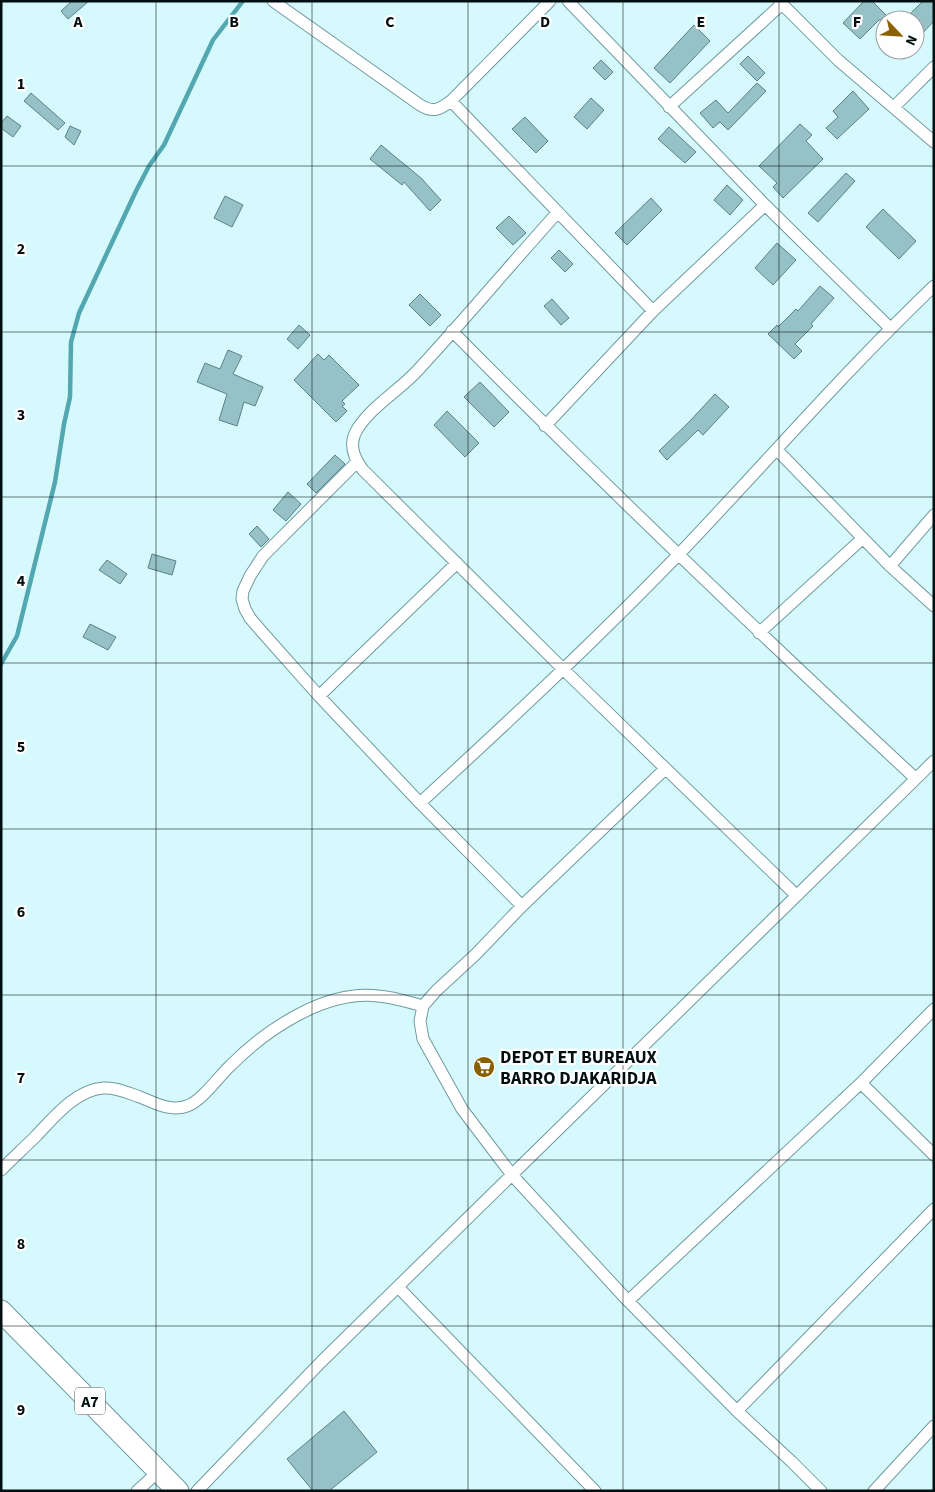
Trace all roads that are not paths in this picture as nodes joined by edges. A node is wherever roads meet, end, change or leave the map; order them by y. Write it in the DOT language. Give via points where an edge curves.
graph roads {
  1 [pos="273,1"];
  2 [pos="550,1"];
  3 [pos="568,1"];
  4 [pos="780,3"];
  5 [pos="934,67"];
  6 [pos="451,101"];
  7 [pos="669,107"];
  8 [pos="894,108"];
  9 [pos="934,142"];
  10 [pos="765,205"];
  11 [pos="558,212"];
  12 [pos="934,286"];
  13 [pos="653,311"];
  14 [pos="890,328"];
  15 [pos="452,332"];
  16 [pos="545,426"];
  17 [pos="777,450"];
  18 [pos="357,462"];
  19 [pos="934,515"];
  20 [pos="863,538"];
  21 [pos="678,555"];
  22 [pos="457,563"];
  23 [pos="890,566"];
  24 [pos="934,606"];
  25 [pos="759,633"];
  26 [pos="564,670"];
  27 [pos="319,696"];
  28 [pos="934,761"];
  29 [pos="665,769"];
  30 [pos="915,778"];
  31 [pos="420,803"];
  32 [pos="796,895"];
  33 [pos="522,906"];
  34 [pos="423,1006"];
  35 [pos="934,1009"];
  36 [pos="861,1083"];
  37 [pos="934,1155"];
  38 [pos="1,1170"];
  39 [pos="512,1175"];
  40 [pos="934,1209"];
  41 [pos="398,1288"];
  42 [pos="628,1301"];
  43 [pos="1,1311"];
  44 [pos="736,1411"];
  45 [pos="934,1426"];
  46 [pos="158,1471"];
  47 [pos="137,1491"];
  48 [pos="178,1491"];
  49 [pos="197,1491"];
  50 [pos="595,1491"];
  51 [pos="821,1491"];
  52 [pos="874,1491"];
  1 -- 6 [label="street" via="426,109 440,109"];
  2 -- 6 [label="street"];
  3 -- 7 [label="street"];
  4 -- 7 [label="street"];
  4 -- 8 [label="street" via="838,60"];
  5 -- 8 [label="street"];
  6 -- 11 [label="street"];
  7 -- 10 [label="street"];
  8 -- 9 [label="street"];
  10 -- 13 [label="street"];
  10 -- 14 [label="street"];
  11 -- 13 [label="street"];
  11 -- 15 [label="street"];
  12 -- 14 [label="street"];
  13 -- 16 [label="street"];
  14 -- 17 [label="street"];
  15 -- 16 [label="street"];
  15 -- 18 [label="street" via="358,428 352,447"];
  16 -- 21 [label="street"];
  17 -- 20 [label="street"];
  17 -- 21 [label="street"];
  18 -- 22 [label="street"];
  18 -- 27 [label="street" via="263,556 243,591 242,599 250,618"];
  19 -- 23 [label="street"];
  20 -- 23 [label="street"];
  20 -- 25 [label="street"];
  21 -- 25 [label="street"];
  21 -- 26 [label="street"];
  22 -- 26 [label="street"];
  22 -- 27 [label="street"];
  23 -- 24 [label="street"];
  25 -- 30 [label="street"];
  26 -- 29 [label="street"];
  26 -- 31 [label="street"];
  27 -- 31 [label="street"];
  28 -- 30 [label="street"];
  29 -- 32 [label="street"];
  29 -- 33 [label="street"];
  30 -- 32 [label="street"];
  31 -- 33 [label="street"];
  32 -- 39 [label="street"];
  33 -- 34 [label="street"];
  34 -- 38 [label="street" via="377,995 318,1005 262,1037 198,1100 180,1108 165,1107 120,1090 95,1089 67,1106"];
  34 -- 39 [label="street" via="420,1021 422,1039 462,1109"];
  35 -- 36 [label="street"];
  36 -- 37 [label="street"];
  36 -- 42 [label="street"];
  39 -- 41 [label="street"];
  39 -- 42 [label="street"];
  40 -- 44 [label="street"];
  41 -- 49 [label="street" via="321,1362"];
  41 -- 50 [label="street"];
  42 -- 44 [label="street"];
  43 -- 46 [label="highway, A7"];
  44 -- 51 [label="street"];
  45 -- 52 [label="street"];
  46 -- 47 [label="street"];
  46 -- 48 [label="highway, A7"];
}
